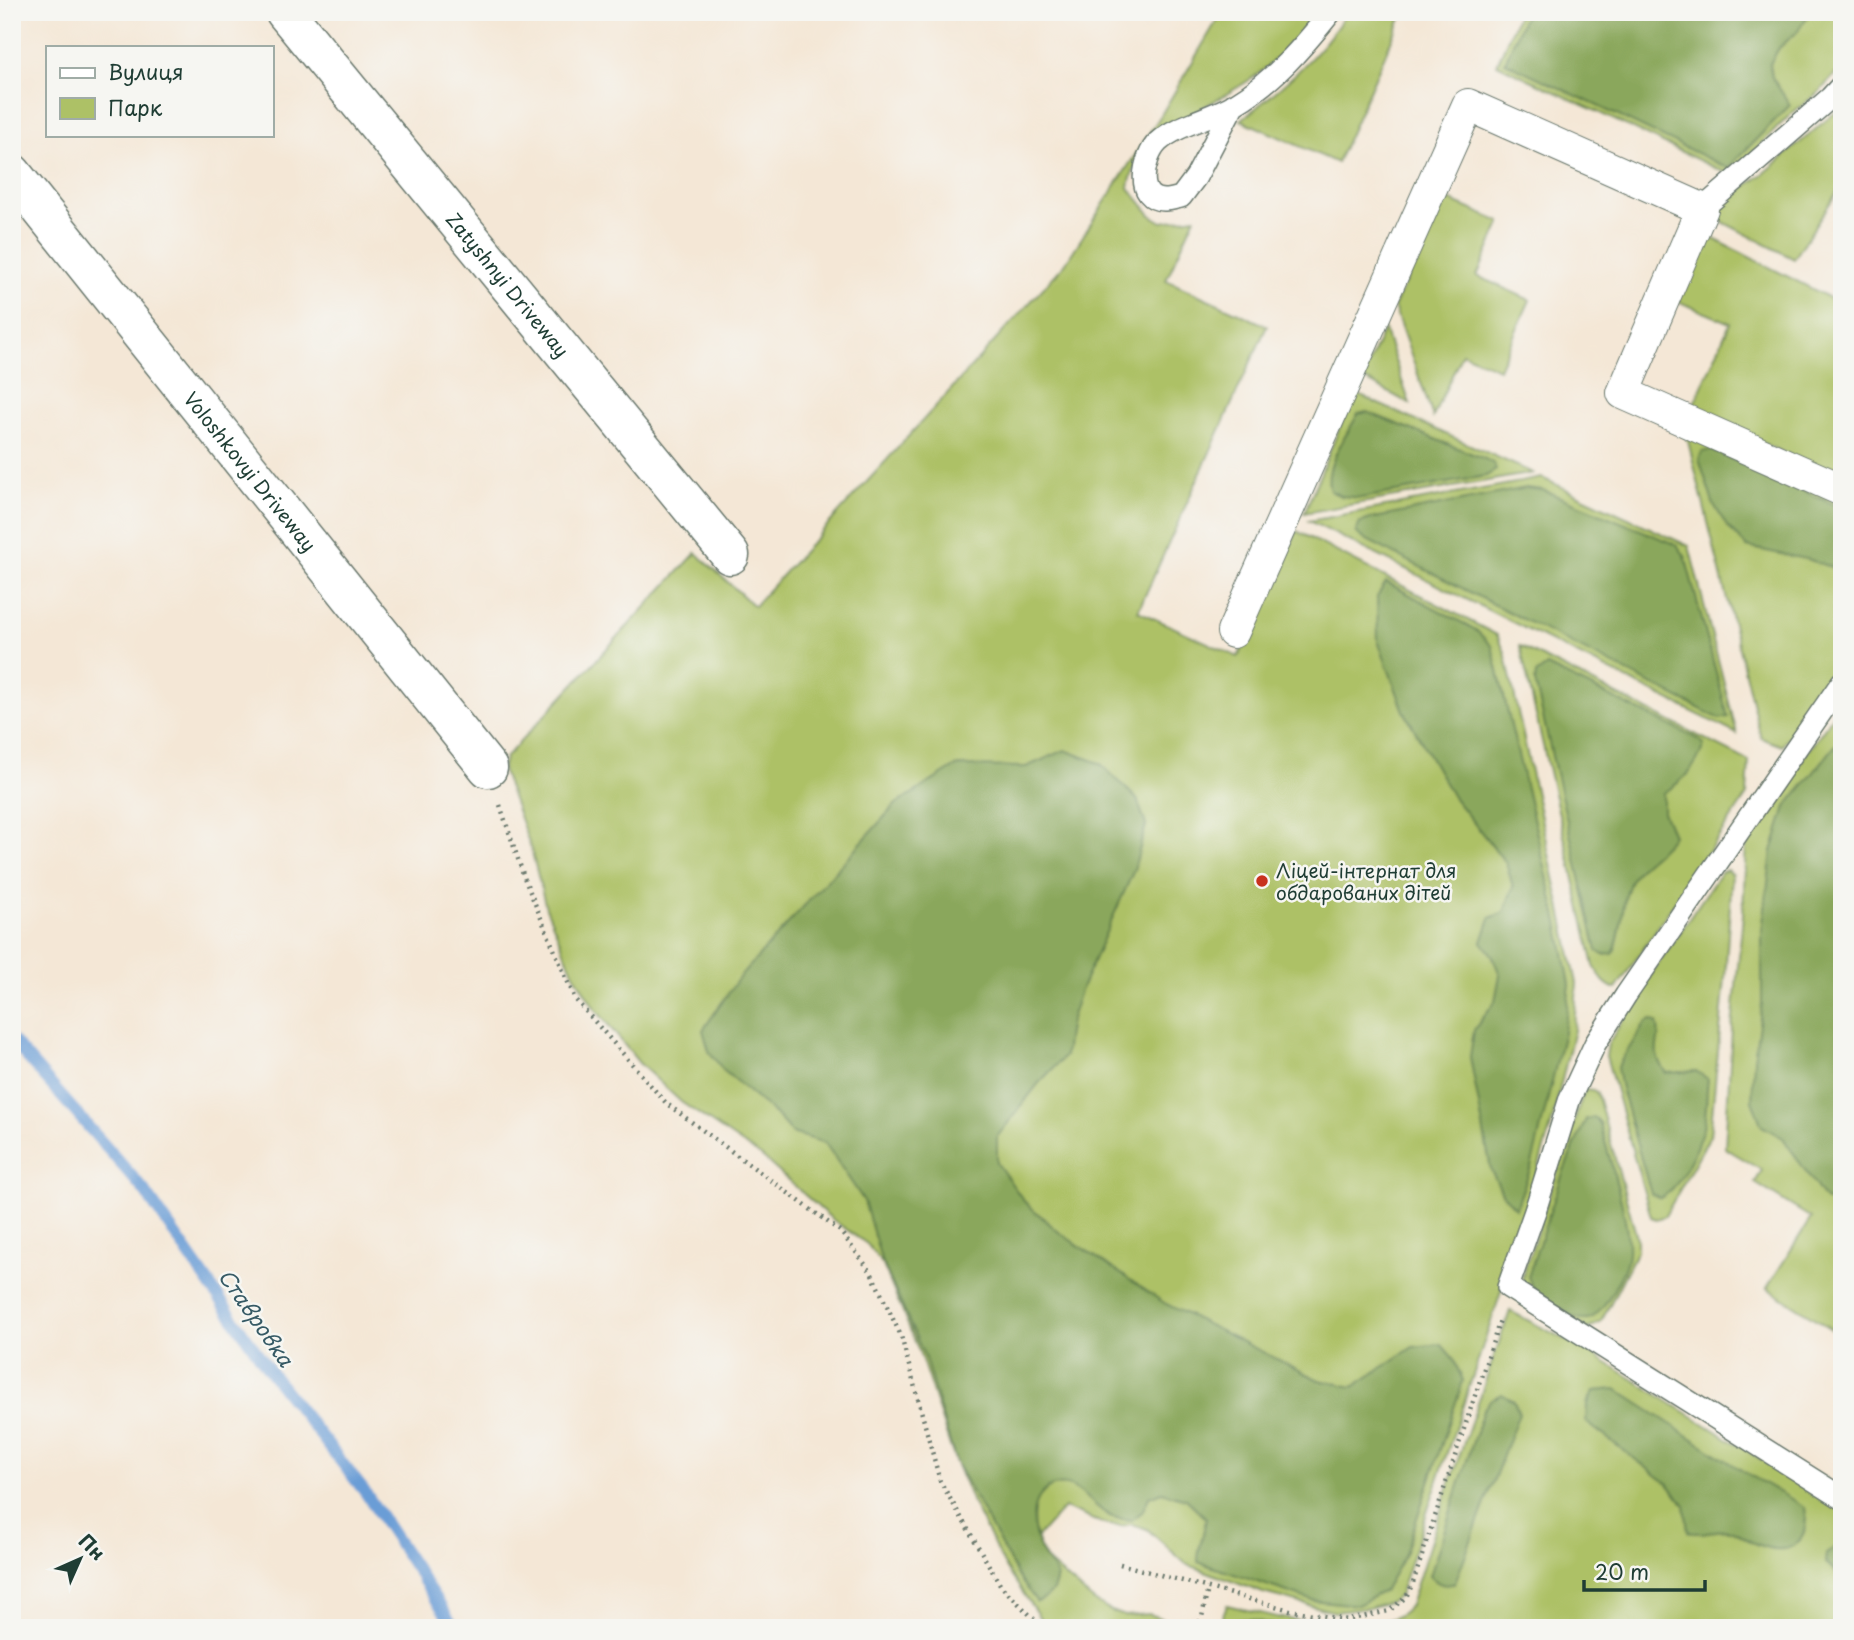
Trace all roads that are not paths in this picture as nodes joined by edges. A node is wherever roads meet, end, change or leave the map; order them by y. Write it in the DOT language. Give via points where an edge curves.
graph roads {
  1 [pos="285,12"];
  2 [pos="1331,12"];
  3 [pos="1842,85"];
  4 [pos="1234,104"];
  5 [pos="12,173"];
  6 [pos="1702,209"];
  7 [pos="1842,491"];
  8 [pos="730,555"];
  9 [pos="1233,632"];
  10 [pos="1842,682"];
  11 [pos="488,768"];
  12 [pos="1842,1498"];
  1 -- 8 [label="street, Zatyshnyi Driveway"];
  2 -- 4 [label="lane" via="1283,69"];
  3 -- 6 [label="lane"];
  4 -- 4 [label="lane" via="1158,142 1145,165 1143,183 1152,196 1164,201 1181,197"];
  5 -- 11 [label="street, Voloshkovyi Driveway"];
  6 -- 7 [label="street" via="1623,393"];
  6 -- 9 [label="street" via="1468,105"];
  10 -- 12 [label="lane" via="1595,1044 1570,1098 1508,1287"];
}
